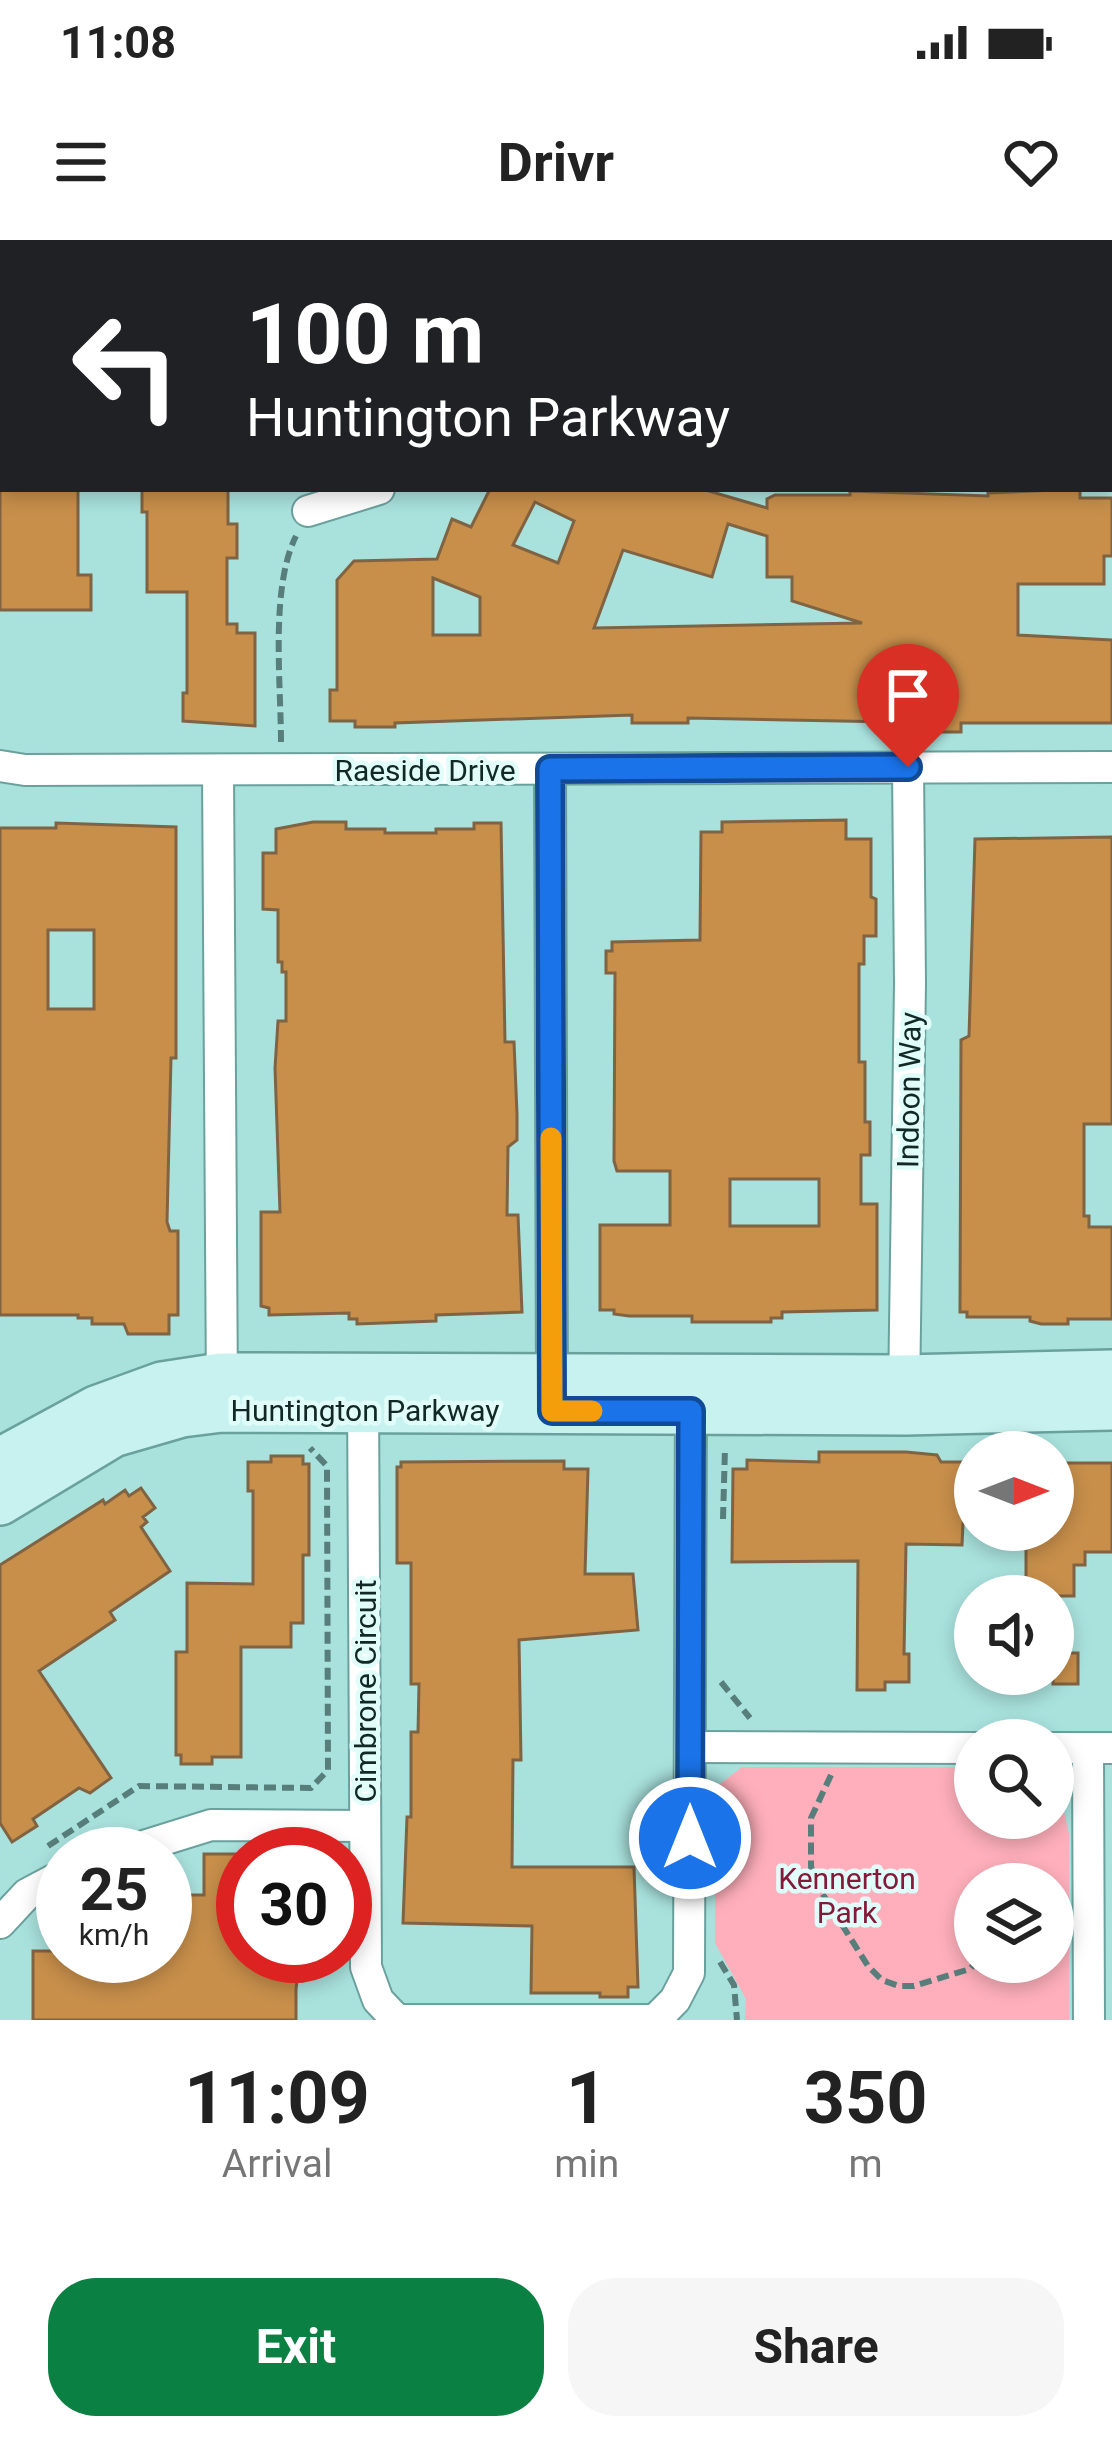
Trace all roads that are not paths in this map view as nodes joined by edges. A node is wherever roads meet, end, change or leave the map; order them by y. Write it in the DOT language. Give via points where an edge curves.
graph roads {
  1 [pos="369,492"];
  2 [pos="308,511"];
  3 [pos="908,767"];
  4 [pos="1112,767"];
  5 [pos="550,769"];
  6 [pos="218,771"];
  7 [pos="8,772"];
  8 [pos="1112,1373"];
  9 [pos="222,1393"];
  10 [pos="363,1393"];
  11 [pos="552,1394"];
  12 [pos="904,1395"];
  13 [pos="1112,1407"];
  14 [pos="702,1409"];
  15 [pos="0,1460"];
  16 [pos="0,1502"];
  17 [pos="690,1748"];
  18 [pos="954,1748"];
  19 [pos="1100,1748"];
  20 [pos="365,1826"];
  21 [pos="192,1831"];
  22 [pos="36,1889"];
  23 [pos="0,1923"];
  24 [pos="1089,2020"];
  1 -- 2 [label="street"];
  3 -- 4 [label="street, Raeside Drive"];
  3 -- 5 [label="street, Raeside Drive"];
  3 -- 12 [label="street, Indoon Way"];
  5 -- 6 [label="street, Raeside Drive"];
  5 -- 11 [label="street"];
  6 -- 7 [label="street, Raeside Drive"];
  6 -- 9 [label="street"];
  8 -- 12 [label="street, Huntington Parkway"];
  9 -- 10 [label="street, Huntington Parkway"];
  9 -- 15 [label="street, Huntington Parkway" via="162,1385"];
  9 -- 16 [label="street, Huntington Parkway" via="113,1435"];
  10 -- 11 [label="street, Huntington Parkway"];
  10 -- 20 [label="street, Cimbrone Circuit"];
  11 -- 14 [label="street, Huntington Parkway"];
  12 -- 13 [label="street, Huntington Parkway"];
  12 -- 14 [label="street, Huntington Parkway"];
  14 -- 17 [label="street, Cimbrone Circuit"];
  17 -- 18 [label="street"];
  17 -- 20 [label="street, Cimbrone Circuit" via="689,1973 655,2020 397,2020 378,2000 366,1967"];
  19 -- 24 [label="street"];
  20 -- 21 [label="street"];
  22 -- 23 [label="street"];
}
